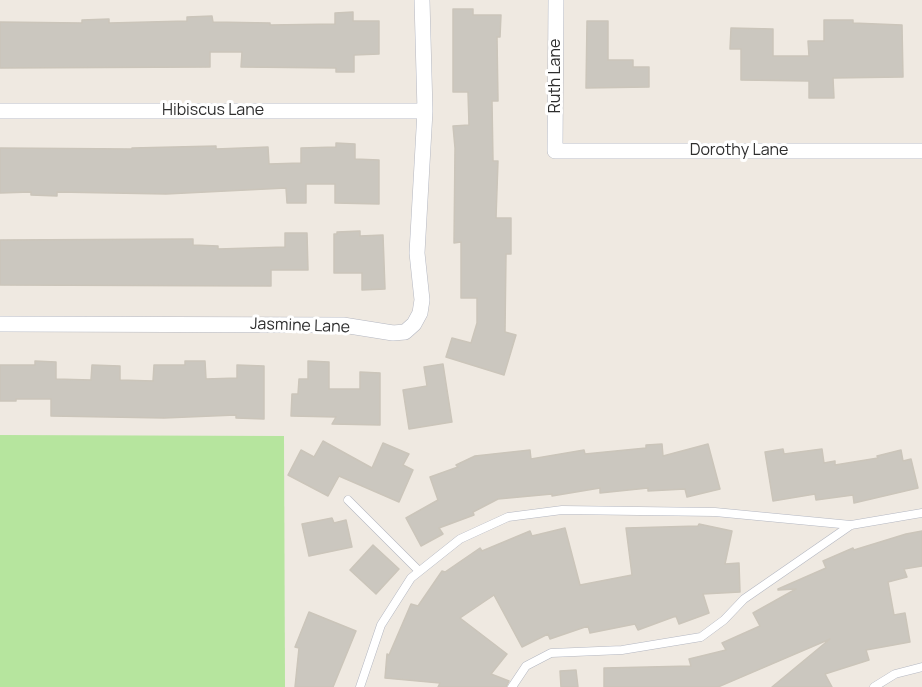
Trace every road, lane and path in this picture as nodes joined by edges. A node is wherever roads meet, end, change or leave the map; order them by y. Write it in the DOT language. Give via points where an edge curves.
graph roads {
  1 [pos="422,0"];
  2 [pos="556,0"];
  3 [pos="0,111"];
  4 [pos="425,111"];
  5 [pos="555,151"];
  6 [pos="922,151"];
  7 [pos="0,324"];
  8 [pos="348,500"];
  9 [pos="922,513"];
  10 [pos="850,525"];
  11 [pos="419,571"];
  12 [pos="922,667"];
  13 [pos="360,687"];
  14 [pos="512,687"];
  15 [pos="874,687"];
  1 -- 4 [label="street, Jasmine Lane"];
  2 -- 5 [label="street, Ruth Lane"];
  3 -- 4 [label="street, Hibiscus Lane"];
  4 -- 7 [label="street, Jasmine Lane" via="417,253 422,300 420,313 405,332 343,325"];
  5 -- 6 [label="street, Dorothy Lane"];
  8 -- 11 [label="lane"];
  9 -- 10 [label="lane"];
  10 -- 11 [label="lane" via="715,512 562,510 508,517 460,539"];
  10 -- 14 [label="lane" via="744,599 702,637 622,650 551,653 526,666"];
  11 -- 13 [label="lane" via="381,625"];
  12 -- 15 [label="lane" via="895,674"];
}
